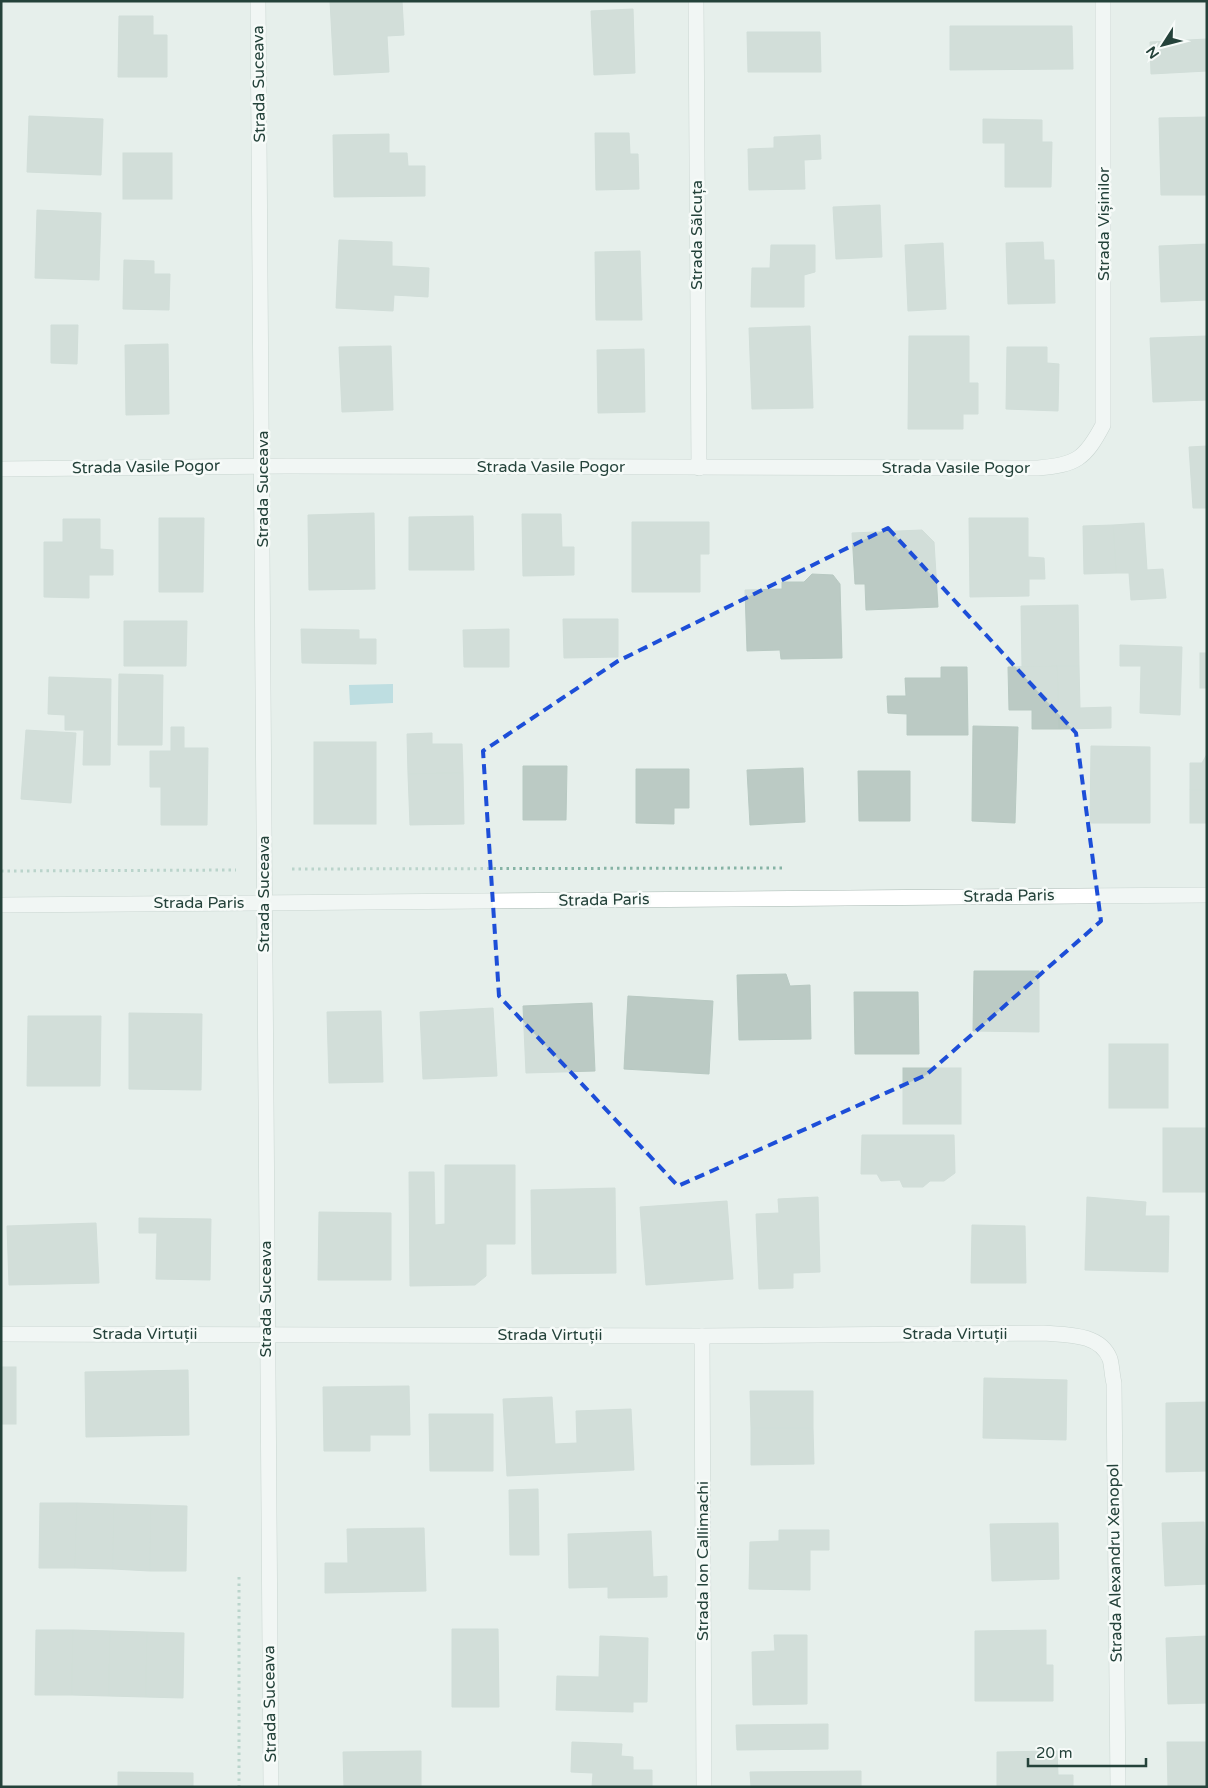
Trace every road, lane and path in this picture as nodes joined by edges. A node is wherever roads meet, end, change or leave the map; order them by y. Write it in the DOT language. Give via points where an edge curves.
graph roads {
  1 [pos="258,1"];
  2 [pos="696,1"];
  3 [pos="1103,1"];
  4 [pos="1092,445"];
  5 [pos="263,466"];
  6 [pos="1,468"];
  7 [pos="699,468"];
  8 [pos="789,868"];
  9 [pos="291,869"];
  10 [pos="236,870"];
  11 [pos="1,871"];
  12 [pos="1207,894"];
  13 [pos="264,903"];
  14 [pos="1,905"];
  15 [pos="266,1333"];
  16 [pos="1,1334"];
  17 [pos="702,1336"];
  18 [pos="1098,1343"];
  19 [pos="271,1787"];
  20 [pos="704,1787"];
  21 [pos="1118,1787"];
  1 -- 5 [label="street, Strada Suceava"];
  2 -- 7 [label="street, Strada Sălcuța"];
  3 -- 4 [label="street, Strada Vișinilor" via="1104,393 1103,425"];
  4 -- 7 [label="street, Strada Vasile Pogor" via="1077,459 1062,466 1038,468"];
  5 -- 6 [label="street, Strada Vasile Pogor"];
  5 -- 7 [label="street, Strada Vasile Pogor"];
  5 -- 13 [label="street, Strada Suceava"];
  8 -- 9 [label="path"];
  10 -- 11 [label="path"];
  12 -- 13 [label="street, Strada Paris"];
  13 -- 14 [label="street, Strada Paris"];
  13 -- 15 [label="street, Strada Suceava"];
  15 -- 16 [label="street, Strada Virtuții"];
  15 -- 17 [label="street, Strada Virtuții"];
  15 -- 19 [label="street, Strada Suceava"];
  17 -- 18 [label="street, Strada Virtuții" via="1043,1333 1078,1336"];
  17 -- 20 [label="street, Strada Ion Callimachi"];
  18 -- 21 [label="street, Strada Alexandru Xenopol" via="1110,1359 1114,1383"];
}
